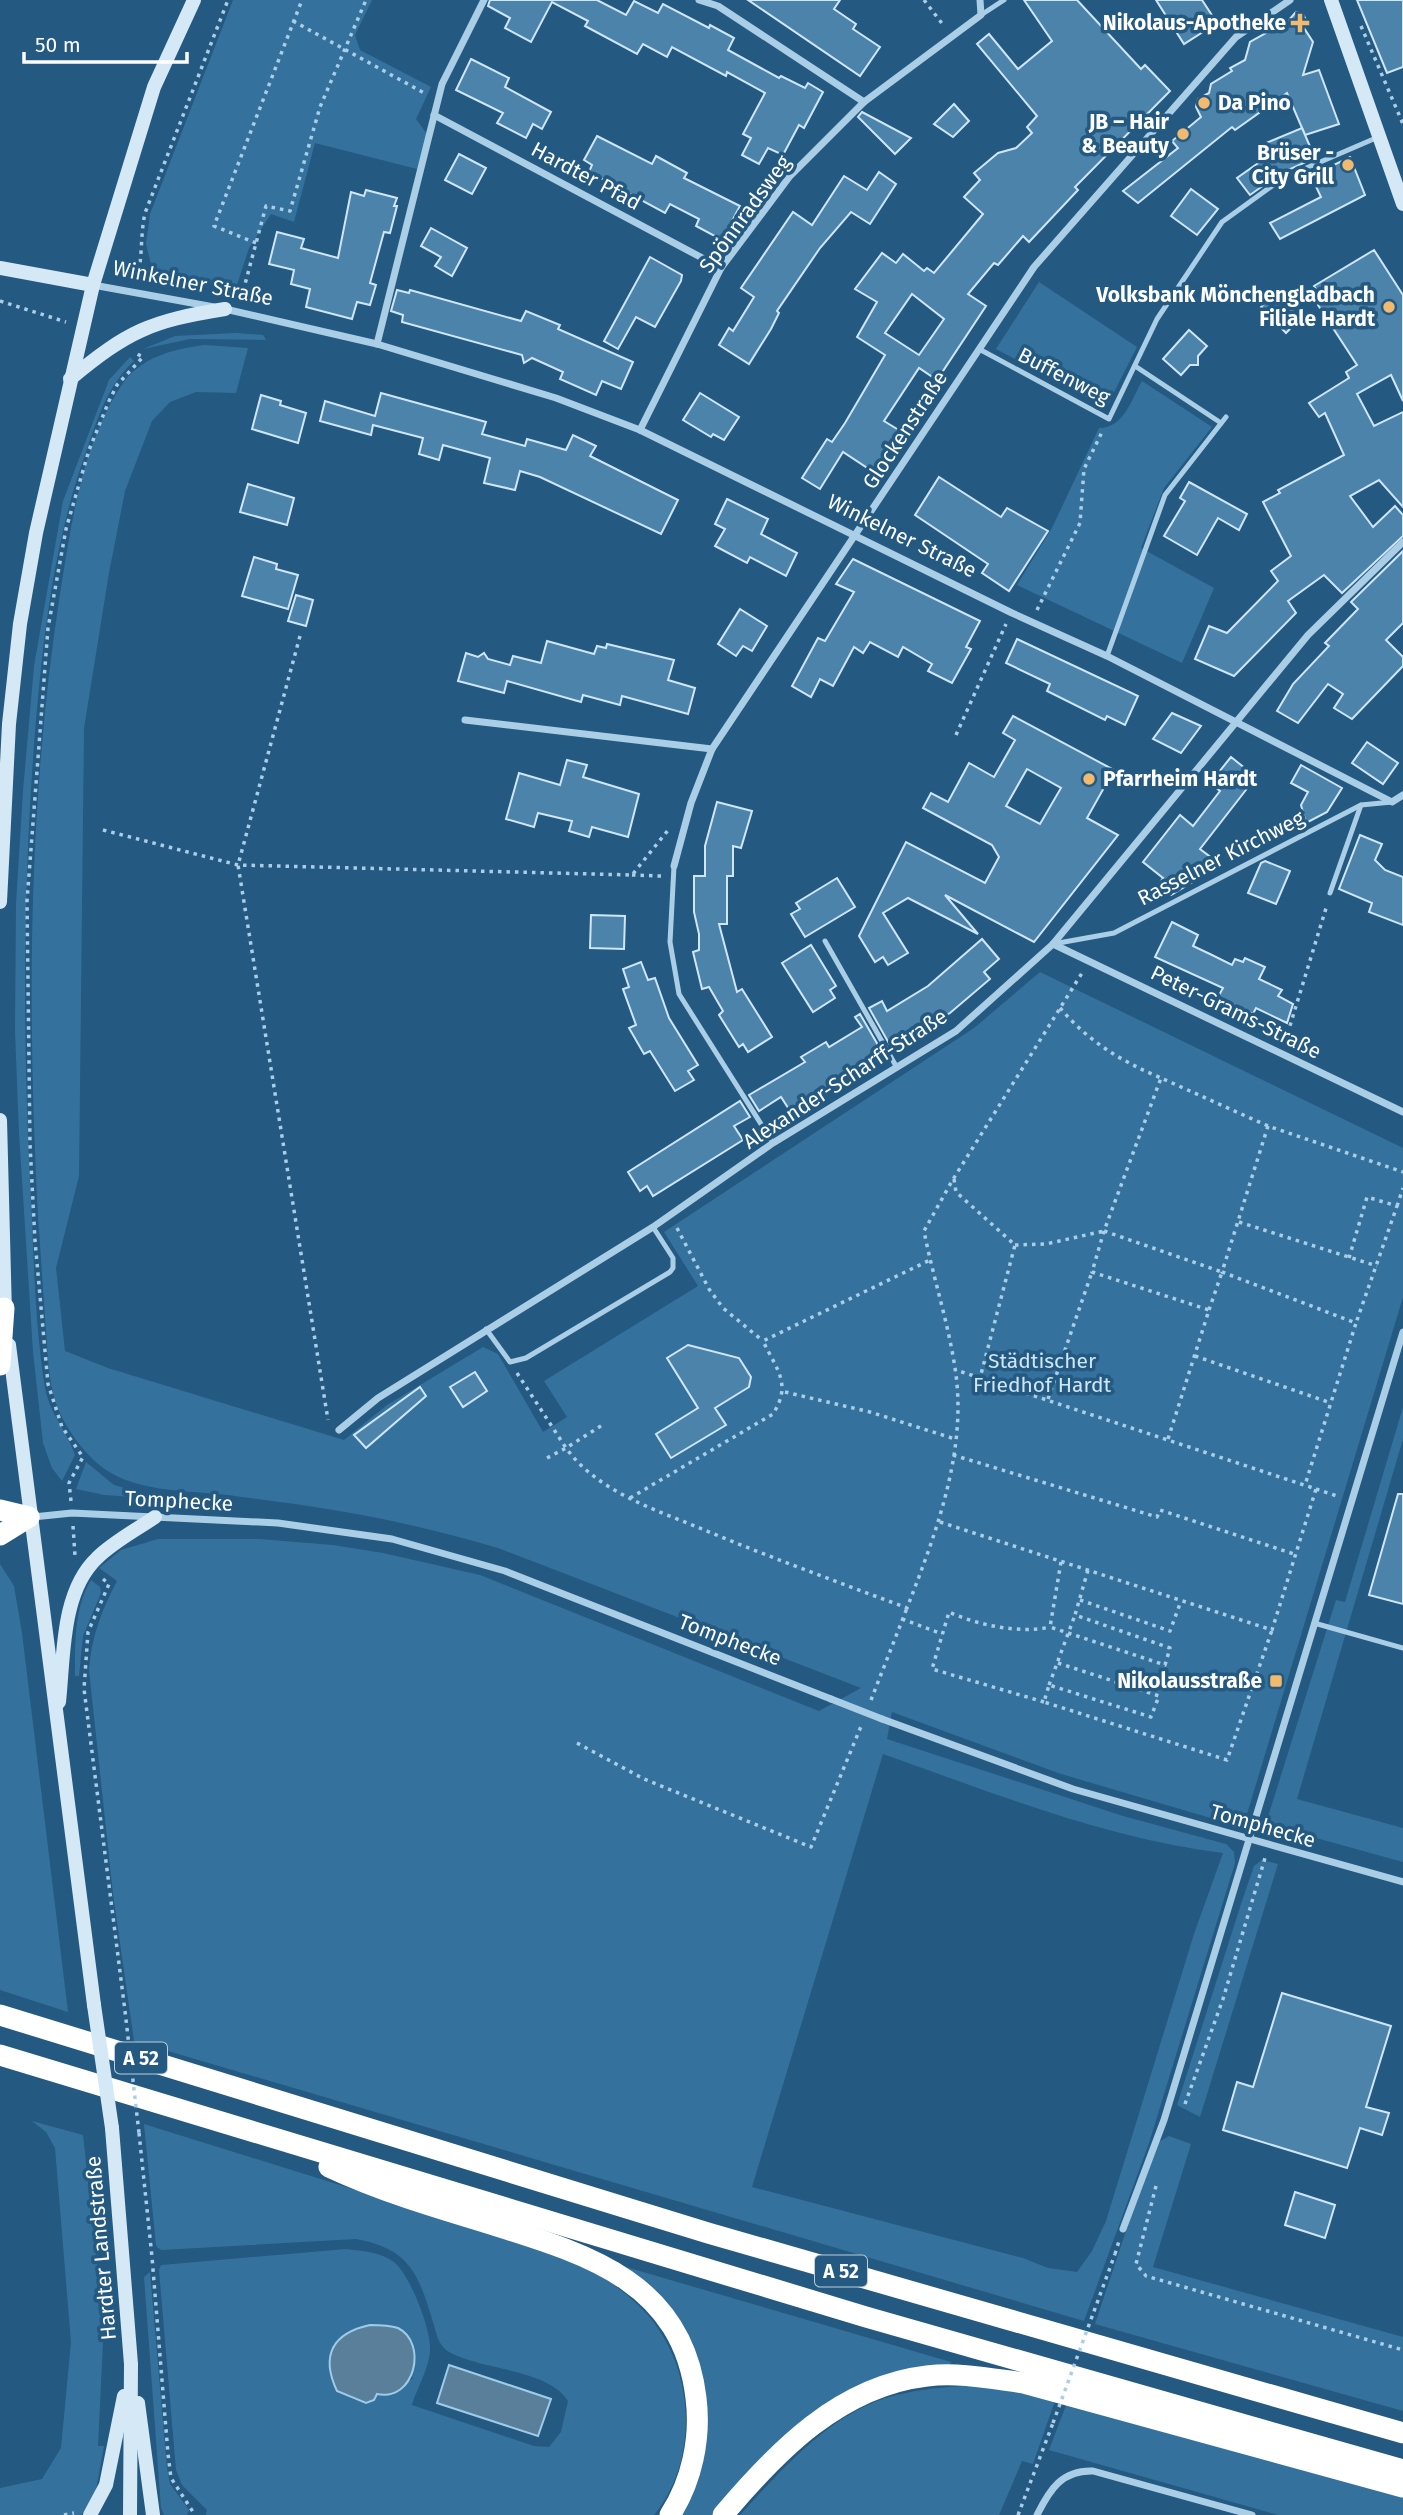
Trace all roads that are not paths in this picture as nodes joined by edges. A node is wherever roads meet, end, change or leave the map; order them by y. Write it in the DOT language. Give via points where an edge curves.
graph roads {
  1 [pos="194,0"];
  2 [pos="484,0"];
  3 [pos="699,0"];
  4 [pos="980,0"];
  5 [pos="1004,0"];
  6 [pos="1290,0"];
  7 [pos="1331,0"];
  8 [pos="981,15"];
  9 [pos="864,102"];
  10 [pos="433,115"];
  11 [pos="1379,137"];
  12 [pos="1403,204"];
  13 [pos="0,268"];
  14 [pos="722,268"];
  15 [pos="93,285"];
  16 [pos="232,310"];
  17 [pos="377,344"];
  18 [pos="979,349"];
  19 [pos="1135,366"];
  20 [pos="70,379"];
  21 [pos="1226,417"];
  22 [pos="1221,423"];
  23 [pos="640,430"];
  24 [pos="855,537"];
  25 [pos="1403,542"];
  26 [pos="1107,656"];
  27 [pos="465,720"];
  28 [pos="1237,721"];
  29 [pos="712,749"];
  30 [pos="1403,795"];
  31 [pos="1392,802"];
  32 [pos="1361,805"];
  33 [pos="674,866"];
  34 [pos="1330,893"];
  35 [pos="0,902"];
  36 [pos="825,941"];
  37 [pos="1053,944"];
  38 [pos="896,1066"];
  39 [pos="1403,1112"];
  40 [pos="0,1120"];
  41 [pos="774,1143"];
  42 [pos="653,1227"];
  43 [pos="4,1308"];
  44 [pos="486,1329"];
  45 [pos="1403,1332"];
  46 [pos="0,1365"];
  47 [pos="339,1430"];
  48 [pos="0,1510"];
  49 [pos="29,1517"];
  50 [pos="155,1517"];
  51 [pos="0,1535"];
  52 [pos="1314,1623"];
  53 [pos="1403,1648"];
  54 [pos="56,1724"];
  55 [pos="1249,1841"];
  56 [pos="1403,1882"];
  57 [pos="0,2015"];
  58 [pos="0,2055"];
  59 [pos="260,2136"];
  60 [pos="1123,2229"];
  61 [pos="131,2364"];
  62 [pos="1403,2432"];
  63 [pos="1403,2470"];
  64 [pos="1403,2487"];
  65 [pos="90,2515"];
  66 [pos="130,2515"];
  67 [pos="153,2515"];
  68 [pos="670,2515"];
  69 [pos="723,2515"];
  70 [pos="1037,2515"];
  71 [pos="1252,2515"];
  1 -- 15 [label="main road" via="154,87"];
  2 -- 10 [label="street" via="442,84"];
  3 -- 9 [label="street" via="718,6"];
  4 -- 8 [label="street"];
  5 -- 8 [label="lane"];
  6 -- 18 [label="street, Glockenstraße" via="1236,37 1186,91 1034,267"];
  7 -- 11 [label="main road"];
  8 -- 9 [label="street, Spönnradsweg"];
  9 -- 14 [label="street, Spönnradsweg" via="790,176"];
  10 -- 14 [label="street, Hardter Pfad"];
  10 -- 17 [label="street"];
  11 -- 12 [label="main road"];
  11 -- 19 [label="lane, Buffenweg" via="1283,178 1222,222 1157,319"];
  13 -- 15 [label="main road, Winkelner Straße"];
  14 -- 23 [label="street, Spönnradsweg"];
  15 -- 16 [label="street, Winkelner Straße"];
  15 -- 20 [label="main road"];
  16 -- 17 [label="street, Winkelner Straße"];
  16 -- 20 [label="main road" via="172,317 142,328"];
  17 -- 23 [label="street, Winkelner Straße" via="556,398"];
  18 -- 19 [label="lane, Buffenweg" via="1109,419"];
  18 -- 24 [label="street, Glockenstraße"];
  19 -- 22 [label="lane"];
  20 -- 35 [label="main road" via="20,624 9,724"];
  21 -- 22 [label="lane"];
  22 -- 26 [label="lane" via="1165,495"];
  23 -- 24 [label="street, Winkelner Straße"];
  24 -- 26 [label="street, Winkelner Straße"];
  24 -- 29 [label="street, Glockenstraße"];
  25 -- 28 [label="street, Alexander-Scharff-Straße" via="1308,635"];
  26 -- 28 [label="street, Winkelner Straße"];
  27 -- 29 [label="street"];
  28 -- 31 [label="street, Winkelner Straße"];
  28 -- 37 [label="street, Alexander-Scharff-Straße"];
  29 -- 33 [label="street, Glockenstraße" via="688,811"];
  30 -- 31 [label="street, Rasselner Kirchweg"];
  31 -- 32 [label="lane, Rasselner Kirchweg"];
  32 -- 34 [label="lane"];
  32 -- 37 [label="lane, Rasselner Kirchweg" via="1114,933"];
  33 -- 41 [label="lane" via="670,942 679,994"];
  36 -- 38 [label="lane"];
  37 -- 38 [label="street, Alexander-Scharff-Straße" via="956,1031"];
  37 -- 39 [label="street, Peter-Grams-Straße"];
  38 -- 41 [label="street, Alexander-Scharff-Straße"];
  40 -- 43 [label="main road"];
  41 -- 42 [label="street, Alexander-Scharff-Straße"];
  42 -- 44 [label="street, Alexander-Scharff-Straße"];
  42 -- 44 [label="lane" via="673,1258 670,1272 526,1358 510,1362"];
  43 -- 46 [label="highway"];
  43 -- 49 [label="main road"];
  44 -- 47 [label="street, Alexander-Scharff-Straße" via="378,1398"];
  45 -- 52 [label="street"];
  48 -- 49 [label="highway"];
  49 -- 50 [label="street, Tomphecke" via="72,1513"];
  49 -- 51 [label="highway"];
  49 -- 54 [label="main road"];
  50 -- 54 [label="main road" via="97,1557 78,1585 68,1625"];
  50 -- 55 [label="street, Tomphecke, bridge" via="278,1523 392,1539 450,1553 1073,1789"];
  52 -- 53 [label="lane"];
  52 -- 55 [label="street"];
  54 -- 61 [label="main road, Hardter Landstraße, bridge" via="112,2128"];
  55 -- 56 [label="street, Tomphecke"];
  55 -- 60 [label="street" via="1164,2120"];
  57 -- 62 [label="highway, A 52" via="708,2233"];
  58 -- 59 [label="highway, A 52"];
  59 -- 63 [label="highway, A 52" via="866,2317"];
  59 -- 68 [label="highway" via="356,2180 594,2260 650,2299 670,2321 691,2366 699,2419 689,2477"];
  61 -- 65 [label="main road" via="106,2485"];
  61 -- 66 [label="main road, Hardter Landstraße"];
  61 -- 67 [label="main road, Hardter Landstraße"];
  64 -- 69 [label="highway" via="1024,2383 929,2376 894,2382 832,2411 779,2454"];
  70 -- 71 [label="street" via="1062,2477 1093,2471"];
}
